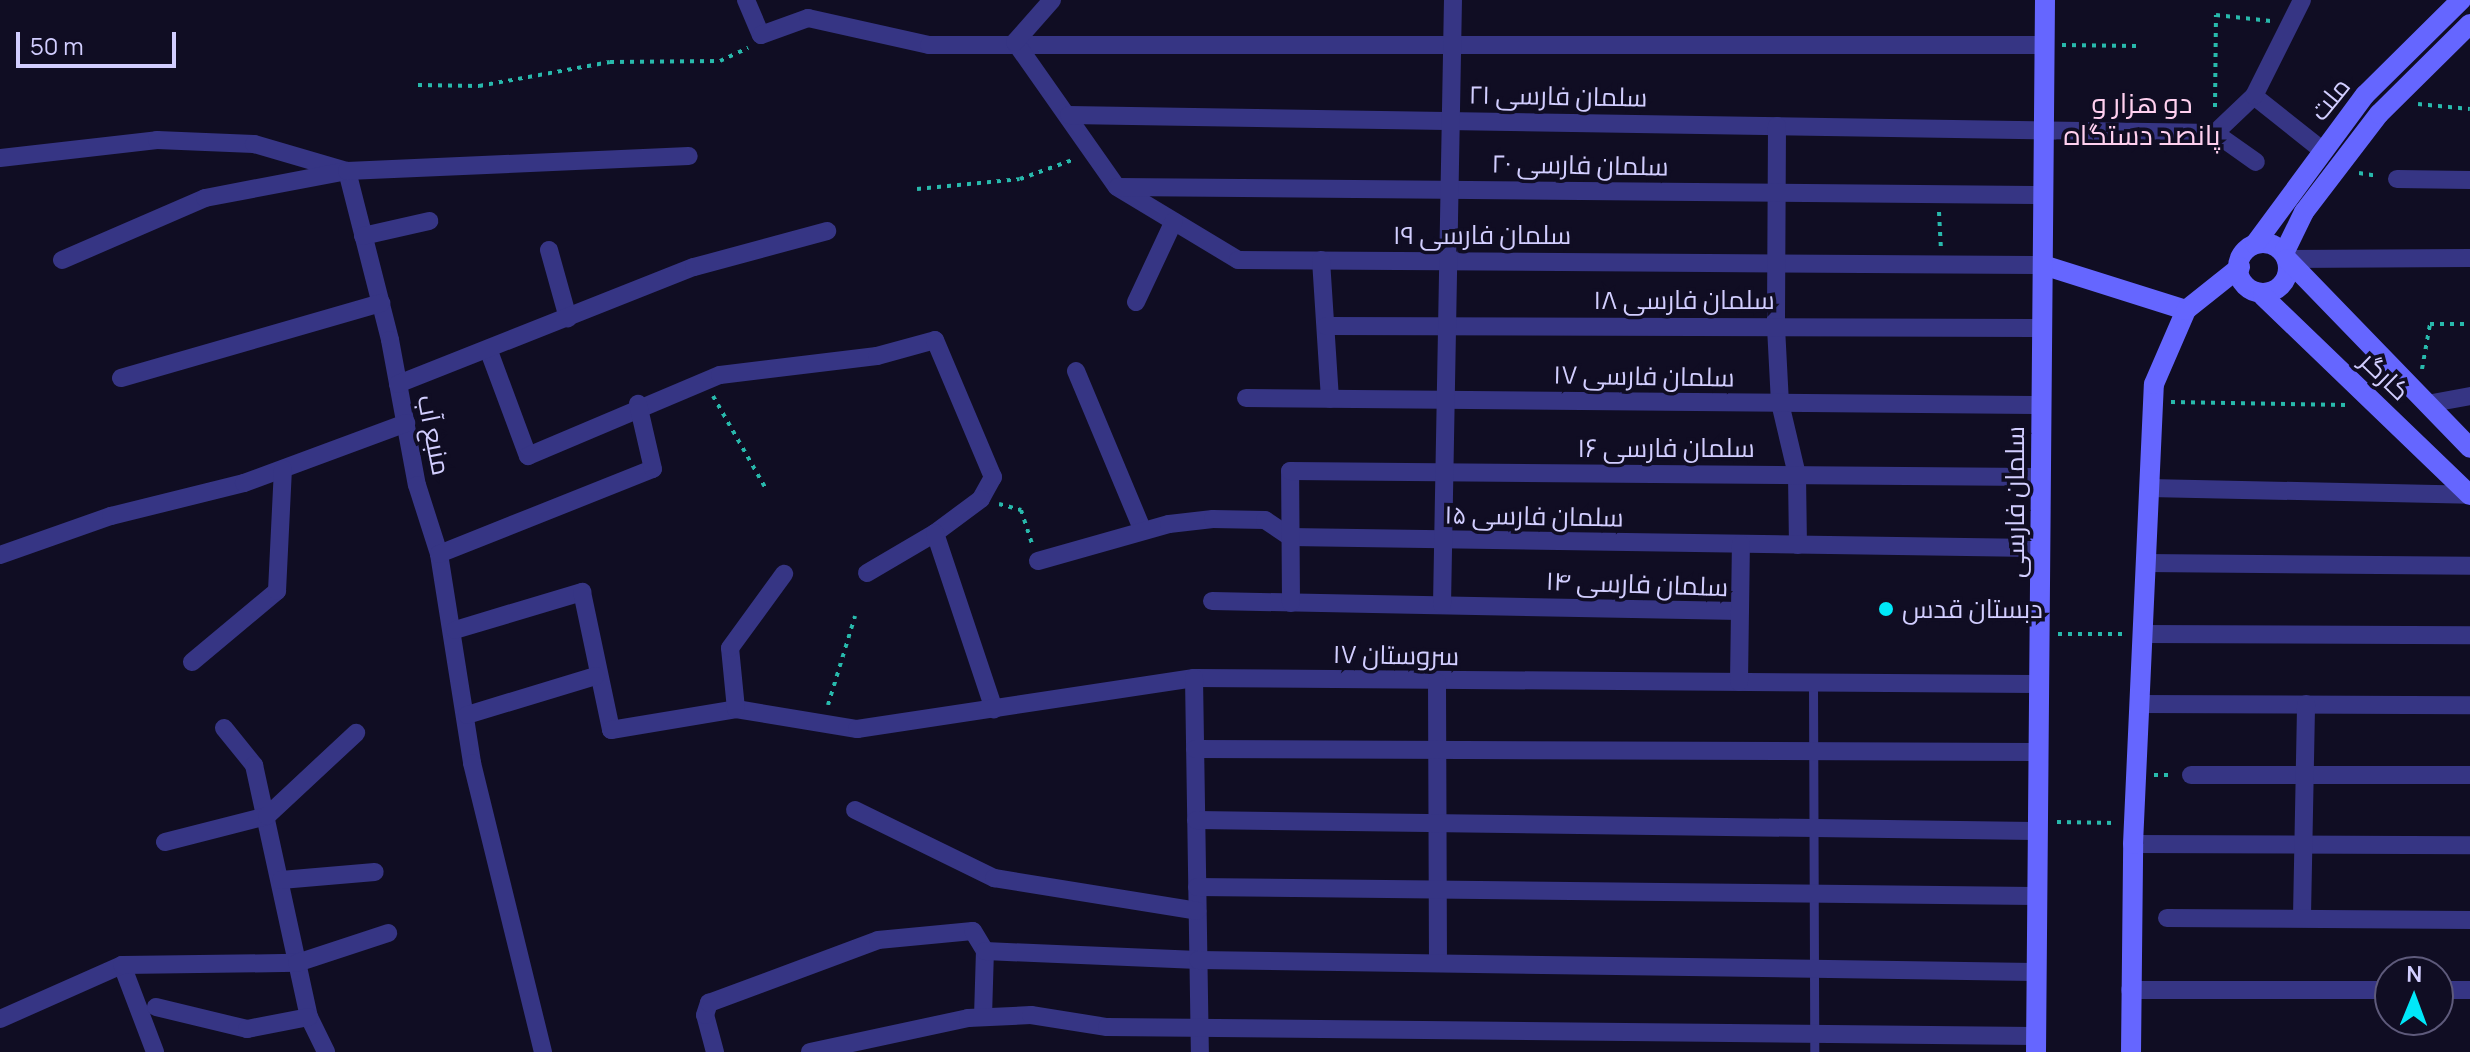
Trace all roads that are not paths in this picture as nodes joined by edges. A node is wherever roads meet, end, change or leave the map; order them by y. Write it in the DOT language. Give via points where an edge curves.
graph roads {
  1 [pos="746,0"];
  2 [pos="1052,0"];
  3 [pos="1453,0"];
  4 [pos="2045,0"];
  5 [pos="2302,0"];
  6 [pos="2461,0"];
  7 [pos="805,9"];
  8 [pos="2470,24"];
  9 [pos="1015,42"];
  10 [pos="1452,43"];
  11 [pos="2045,45"];
  12 [pos="2254,96"];
  13 [pos="1069,115"];
  14 [pos="1451,121"];
  15 [pos="1777,126"];
  16 [pos="2046,130"];
  17 [pos="2215,133"];
  18 [pos="2322,150"];
  19 [pos="689,156"];
  20 [pos="0,158"];
  21 [pos="2256,162"];
  22 [pos="347,171"];
  23 [pos="2397,179"];
  24 [pos="2470,180"];
  25 [pos="1117,187"];
  26 [pos="1449,190"];
  27 [pos="1777,193"];
  28 [pos="2043,195"];
  29 [pos="429,221"];
  30 [pos="1174,221"];
  31 [pos="827,231"];
  32 [pos="363,236"];
  33 [pos="2255,244"];
  34 [pos="549,250"];
  35 [pos="2286,255"];
  36 [pos="2470,258"];
  37 [pos="62,260"];
  38 [pos="1321,260"];
  39 [pos="1448,261"];
  40 [pos="1776,263"];
  41 [pos="2043,265"];
  42 [pos="2240,267"];
  43 [pos="2263,296"];
  44 [pos="1136,302"];
  45 [pos="381,303"];
  46 [pos="2186,310"];
  47 [pos="568,318"];
  48 [pos="1447,325"];
  49 [pos="1326,326"];
  50 [pos="1776,327"];
  51 [pos="2042,328"];
  52 [pos="490,354"];
  53 [pos="1076,371"];
  54 [pos="121,378"];
  55 [pos="398,384"];
  56 [pos="2470,396"];
  57 [pos="1246,398"];
  58 [pos="1330,399"];
  59 [pos="2422,399"];
  60 [pos="1446,400"];
  61 [pos="1780,403"];
  62 [pos="638,404"];
  63 [pos="2042,405"];
  64 [pos="406,423"];
  65 [pos="2470,448"];
  66 [pos="283,469"];
  67 [pos="1444,472"];
  68 [pos="1797,475"];
  69 [pos="2041,477"];
  70 [pos="2149,488"];
  71 [pos="2470,495"];
  72 [pos="1143,531"];
  73 [pos="935,533"];
  74 [pos="1290,537"];
  75 [pos="1443,541"];
  76 [pos="1741,544"];
  77 [pos="1798,545"];
  78 [pos="2040,548"];
  79 [pos="439,554"];
  80 [pos="0,555"];
  81 [pos="1038,561"];
  82 [pos="2145,563"];
  83 [pos="2470,566"];
  84 [pos="867,573"];
  85 [pos="784,574"];
  86 [pos="1212,601"];
  87 [pos="1291,603"];
  88 [pos="1442,605"];
  89 [pos="1740,611"];
  90 [pos="455,630"];
  91 [pos="2142,634"];
  92 [pos="2470,635"];
  93 [pos="192,662"];
  94 [pos="595,676"];
  95 [pos="1194,678"];
  96 [pos="1437,682"];
  97 [pos="1739,682"];
  98 [pos="1813,683"];
  99 [pos="2039,684"];
  100 [pos="2139,704"];
  101 [pos="2306,704"];
  102 [pos="2470,705"];
  103 [pos="736,709"];
  104 [pos="994,709"];
  105 [pos="467,715"];
  106 [pos="224,728"];
  107 [pos="356,733"];
  108 [pos="1195,749"];
  109 [pos="1437,751"];
  110 [pos="2039,752"];
  111 [pos="1814,753"];
  112 [pos="2191,775"];
  113 [pos="2305,775"];
  114 [pos="2470,775"];
  115 [pos="855,810"];
  116 [pos="267,816"];
  117 [pos="1196,820"];
  118 [pos="1438,823"];
  119 [pos="2038,827"];
  120 [pos="1815,829"];
  121 [pos="2133,834"];
  122 [pos="165,842"];
  123 [pos="2303,843"];
  124 [pos="2470,845"];
  125 [pos="375,872"];
  126 [pos="281,880"];
  127 [pos="1197,887"];
  128 [pos="1438,890"];
  129 [pos="1815,893"];
  130 [pos="2038,896"];
  131 [pos="1197,911"];
  132 [pos="2302,916"];
  133 [pos="2167,918"];
  134 [pos="2470,920"];
  135 [pos="388,933"];
  136 [pos="985,951"];
  137 [pos="1198,960"];
  138 [pos="297,963"];
  139 [pos="1438,963"];
  140 [pos="122,965"];
  141 [pos="1815,969"];
  142 [pos="2037,972"];
  143 [pos="2130,990"];
  144 [pos="2374,990"];
  145 [pos="156,1007"];
  146 [pos="309,1017"];
  147 [pos="983,1017"];
  148 [pos="0,1019"];
  149 [pos="1199,1024"];
  150 [pos="1814,1043"];
  151 [pos="2036,1044"];
  152 [pos="155,1052"];
  153 [pos="326,1052"];
  154 [pos="543,1052"];
  155 [pos="715,1052"];
  156 [pos="810,1052"];
  157 [pos="1200,1052"];
  158 [pos="2131,1052"];
  1 -- 7 [label="street" via="761,35"];
  2 -- 9 [label="street"];
  3 -- 10 [label="street"];
  4 -- 11 [label="street, سلمان فارسی"];
  5 -- 12 [label="street"];
  6 -- 18 [label="street, ملت" via="2365,95"];
  7 -- 9 [label="street" via="929,45"];
  8 -- 35 [label="street, ملت" via="2392,101 2337,169"];
  9 -- 10 [label="street"];
  9 -- 13 [label="street, سلمان فارسی ۱۹"];
  10 -- 11 [label="street"];
  10 -- 14 [label="street"];
  11 -- 16 [label="street, سلمان فارسی"];
  12 -- 17 [label="street"];
  12 -- 18 [label="street"];
  13 -- 14 [label="street, سلمان فارسی ۲۱"];
  13 -- 25 [label="street, سلمان فارسی ۱۹"];
  14 -- 15 [label="street, سلمان فارسی ۲۱"];
  14 -- 26 [label="street"];
  15 -- 16 [label="street, سلمان فارسی ۲۱"];
  15 -- 27 [label="street"];
  16 -- 17 [label="street, سلمان فارسی ۲۱"];
  16 -- 28 [label="street, سلمان فارسی"];
  17 -- 21 [label="street"];
  18 -- 33 [label="street, ملت"];
  19 -- 22 [label="street"];
  20 -- 22 [label="street" via="199,142 254,144"];
  22 -- 32 [label="street, منبع آب"];
  22 -- 37 [label="street" via="205,198"];
  23 -- 24 [label="street"];
  25 -- 26 [label="street, سلمان فارسی ۲۰"];
  25 -- 30 [label="street, سلمان فارسی ۱۹"];
  26 -- 27 [label="street, سلمان فارسی ۲۰"];
  26 -- 39 [label="street"];
  27 -- 28 [label="street, سلمان فارسی ۲۰"];
  27 -- 40 [label="street"];
  28 -- 41 [label="street, سلمان فارسی"];
  29 -- 32 [label="street"];
  30 -- 38 [label="street, سلمان فارسی ۱۹" via="1238,260"];
  30 -- 44 [label="street"];
  31 -- 47 [label="street" via="694,267"];
  32 -- 45 [label="street, منبع آب"];
  33 -- 35 [label="street" via="2273,239"];
  33 -- 42 [label="street"];
  34 -- 47 [label="street"];
  35 -- 36 [label="street"];
  35 -- 43 [label="street" via="2279,283"];
  35 -- 59 [label="street, کارگر"];
  38 -- 39 [label="street, سلمان فارسی ۱۹"];
  38 -- 49 [label="street"];
  39 -- 40 [label="street, سلمان فارسی ۱۹"];
  39 -- 48 [label="street"];
  40 -- 41 [label="street, سلمان فارسی ۱۹"];
  40 -- 50 [label="street"];
  41 -- 46 [label="street"];
  41 -- 51 [label="street, سلمان فارسی"];
  42 -- 43 [label="street" via="2243,289"];
  42 -- 46 [label="street"];
  43 -- 71 [label="street, کارگر"];
  45 -- 54 [label="street"];
  45 -- 55 [label="street, منبع آب"];
  46 -- 70 [label="street" via="2153,402"];
  47 -- 52 [label="street"];
  48 -- 49 [label="street, سلمان فارسی ۱۸"];
  48 -- 50 [label="street, سلمان فارسی ۱۸"];
  48 -- 60 [label="street"];
  49 -- 58 [label="street"];
  50 -- 51 [label="street, سلمان فارسی ۱۸"];
  50 -- 61 [label="street"];
  51 -- 63 [label="street, سلمان فارسی"];
  52 -- 55 [label="street"];
  52 -- 62 [label="street" via="528,456"];
  53 -- 72 [label="street"];
  55 -- 64 [label="street, منبع آب"];
  56 -- 59 [label="street"];
  57 -- 58 [label="street, سلمان فارسی ۱۷"];
  58 -- 60 [label="street, سلمان فارسی ۱۷"];
  59 -- 65 [label="street, کارگر"];
  60 -- 61 [label="street, سلمان فارسی ۱۷"];
  60 -- 67 [label="street"];
  61 -- 63 [label="street, سلمان فارسی ۱۷"];
  61 -- 68 [label="street"];
  62 -- 73 [label="street" via="709,379 877,356 935,340 993,477 981,499"];
  62 -- 79 [label="street" via="653,469"];
  63 -- 69 [label="street, سلمان فارسی"];
  64 -- 66 [label="street"];
  64 -- 79 [label="street, منبع آب"];
  66 -- 80 [label="street"];
  66 -- 93 [label="street" via="277,591"];
  67 -- 68 [label="street, سلمان فارسی ۱۶"];
  67 -- 74 [label="street, سلمان فارسی ۱۶" via="1290,471"];
  67 -- 75 [label="street"];
  68 -- 69 [label="street, سلمان فارسی ۱۶"];
  68 -- 77 [label="street"];
  69 -- 78 [label="street, سلمان فارسی"];
  70 -- 71 [label="street"];
  70 -- 82 [label="street"];
  72 -- 74 [label="street, سلمان فارسی ۱۵" via="1213,519 1265,520"];
  72 -- 81 [label="street, سلمان فارسی ۱۵"];
  73 -- 84 [label="street"];
  73 -- 104 [label="street"];
  74 -- 75 [label="street, سلمان فارسی ۱۵"];
  74 -- 87 [label="street"];
  75 -- 76 [label="street, سلمان فارسی ۱۵"];
  75 -- 88 [label="street"];
  76 -- 77 [label="street, سلمان فارسی ۱۵"];
  76 -- 89 [label="street"];
  77 -- 78 [label="street, سلمان فارسی ۱۵"];
  78 -- 99 [label="street, سلمان فارسی"];
  79 -- 90 [label="street, منبع آب"];
  82 -- 83 [label="street"];
  82 -- 91 [label="street"];
  85 -- 103 [label="street" via="730,648"];
  86 -- 87 [label="street, سلمان فارسی ۱۴"];
  87 -- 88 [label="street, سلمان فارسی ۱۴"];
  88 -- 89 [label="street, سلمان فارسی ۱۴"];
  89 -- 97 [label="street, سلمان فارسی ۱۴"];
  90 -- 94 [label="street" via="582,592"];
  90 -- 105 [label="street, منبع آب"];
  91 -- 92 [label="street"];
  91 -- 100 [label="street"];
  94 -- 103 [label="street, سروستان ۱۷" via="611,730"];
  94 -- 105 [label="street"];
  95 -- 96 [label="street, سروستان ۱۷"];
  95 -- 104 [label="street, سروستان ۱۷"];
  95 -- 108 [label="street"];
  96 -- 97 [label="street, سروستان ۱۷"];
  96 -- 109 [label="street"];
  97 -- 98 [label="street"];
  98 -- 99 [label="street"];
  98 -- 111 [label="lane"];
  99 -- 110 [label="street, سلمان فارسی"];
  100 -- 101 [label="street"];
  100 -- 121 [label="street"];
  101 -- 102 [label="street"];
  101 -- 113 [label="street"];
  103 -- 104 [label="street, سروستان ۱۷" via="857,729"];
  105 -- 154 [label="street, منبع آب"];
  106 -- 116 [label="street" via="254,765"];
  107 -- 116 [label="street"];
  108 -- 109 [label="street"];
  108 -- 117 [label="street"];
  109 -- 111 [label="street"];
  109 -- 118 [label="street"];
  110 -- 111 [label="street"];
  110 -- 119 [label="street, سلمان فارسی"];
  111 -- 120 [label="lane"];
  112 -- 113 [label="street"];
  113 -- 114 [label="street"];
  113 -- 123 [label="street"];
  115 -- 131 [label="street" via="994,878"];
  116 -- 122 [label="street"];
  116 -- 126 [label="street"];
  117 -- 118 [label="street"];
  117 -- 127 [label="street"];
  118 -- 120 [label="street"];
  118 -- 128 [label="street"];
  119 -- 120 [label="street"];
  119 -- 130 [label="street, سلمان فارسی"];
  120 -- 129 [label="lane"];
  121 -- 123 [label="street"];
  121 -- 143 [label="street"];
  123 -- 124 [label="street"];
  123 -- 132 [label="street"];
  125 -- 126 [label="street"];
  126 -- 138 [label="street"];
  127 -- 128 [label="street"];
  127 -- 131 [label="street"];
  128 -- 129 [label="street"];
  128 -- 139 [label="street"];
  129 -- 130 [label="street"];
  129 -- 141 [label="lane"];
  130 -- 142 [label="street, سلمان فارسی"];
  131 -- 137 [label="street"];
  132 -- 133 [label="street"];
  132 -- 134 [label="street"];
  135 -- 138 [label="street"];
  136 -- 137 [label="street"];
  136 -- 147 [label="street"];
  136 -- 155 [label="street" via="973,931 919,934 797,966 709,1003 705,1015"];
  137 -- 139 [label="street"];
  137 -- 149 [label="street"];
  138 -- 140 [label="street"];
  138 -- 146 [label="street"];
  139 -- 141 [label="street"];
  140 -- 148 [label="street"];
  140 -- 152 [label="street"];
  141 -- 142 [label="street"];
  141 -- 150 [label="lane"];
  142 -- 151 [label="street, سلمان فارسی"];
  143 -- 144 [label="street"];
  143 -- 158 [label="street"];
  145 -- 146 [label="street" via="247,1029"];
  146 -- 153 [label="street"];
  147 -- 149 [label="street" via="1031,1015 1107,1027"];
  147 -- 156 [label="street"];
  149 -- 150 [label="street"];
  149 -- 157 [label="street"];
  150 -- 151 [label="street"];
}
